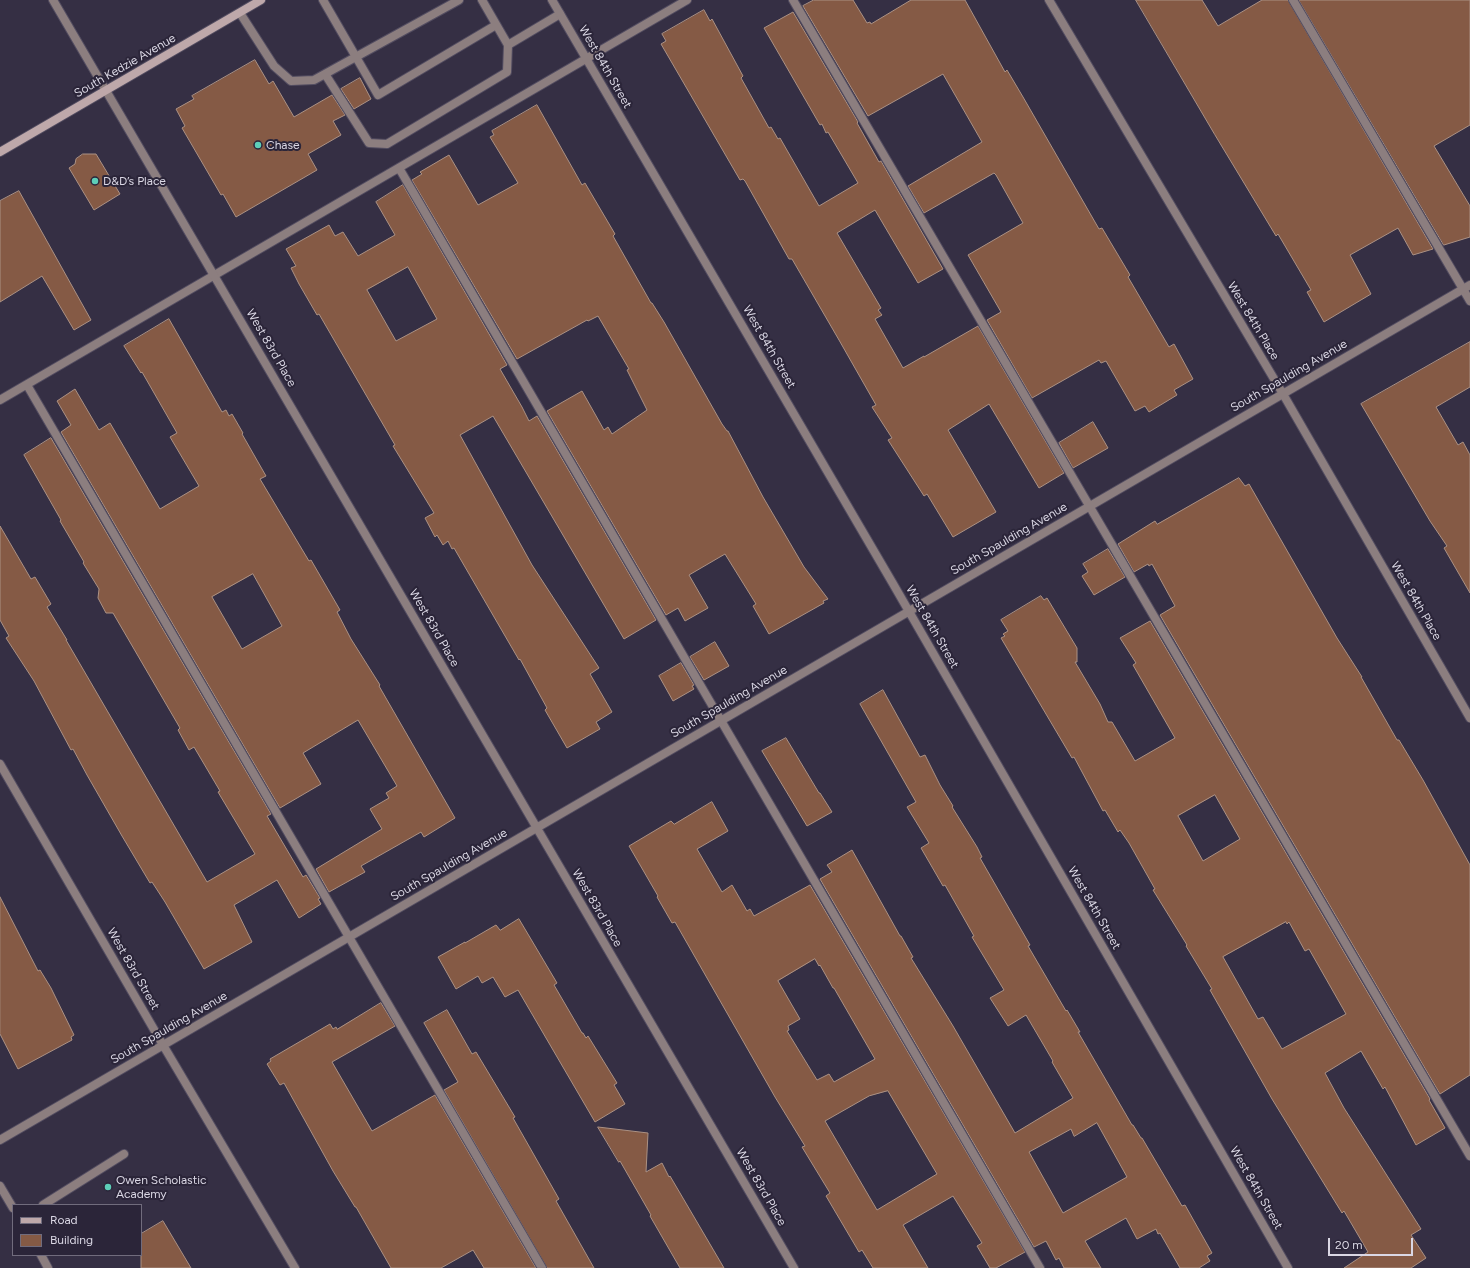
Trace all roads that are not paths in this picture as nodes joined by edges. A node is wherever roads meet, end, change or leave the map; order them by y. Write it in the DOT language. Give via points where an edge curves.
graph roads {
  1 [pos="53,0"];
  2 [pos="261,0"];
  3 [pos="323,0"];
  4 [pos="459,0"];
  5 [pos="482,0"];
  6 [pos="552,0"];
  7 [pos="687,0"];
  8 [pos="793,0"];
  9 [pos="1049,0"];
  10 [pos="1293,0"];
  11 [pos="240,12"];
  12 [pos="560,14"];
  13 [pos="496,25"];
  14 [pos="508,45"];
  15 [pos="356,57"];
  16 [pos="586,59"];
  17 [pos="325,74"];
  18 [pos="106,90"];
  19 [pos="0,152"];
  20 [pos="399,168"];
  21 [pos="214,276"];
  22 [pos="1467,287"];
  23 [pos="1470,300"];
  24 [pos="27,385"];
  25 [pos="1283,394"];
  26 [pos="0,400"];
  27 [pos="1090,506"];
  28 [pos="909,611"];
  29 [pos="1470,718"];
  30 [pos="721,721"];
  31 [pos="0,764"];
  32 [pos="537,828"];
  33 [pos="350,937"];
  34 [pos="163,1045"];
  35 [pos="0,1140"];
  36 [pos="124,1154"];
  37 [pos="1470,1156"];
  38 [pos="0,1186"];
  39 [pos="45,1204"];
  40 [pos="12,1206"];
  41 [pos="41,1256"];
  42 [pos="48,1268"];
  43 [pos="295,1268"];
  44 [pos="542,1268"];
  45 [pos="794,1268"];
  46 [pos="1040,1268"];
  47 [pos="1288,1268"];
  1 -- 18 [label="street, West 83rd Place"];
  2 -- 11 [label="main road, South Kedzie Avenue"];
  3 -- 15 [label="street"];
  4 -- 15 [label="street"];
  5 -- 13 [label="street"];
  6 -- 12 [label="street, West 84th Street"];
  7 -- 16 [label="street"];
  8 -- 27 [label="street"];
  9 -- 25 [label="street, West 84th Place"];
  10 -- 22 [label="street"];
  11 -- 17 [label="street" via="274,66 291,81 314,80"];
  11 -- 18 [label="main road, South Kedzie Avenue"];
  12 -- 14 [label="street"];
  12 -- 16 [label="street, West 84th Street"];
  13 -- 14 [label="street"];
  13 -- 15 [label="street" via="378,95"];
  14 -- 17 [label="street" via="507,72 387,144 369,143"];
  15 -- 17 [label="street"];
  16 -- 20 [label="street"];
  16 -- 28 [label="street, West 84th Street"];
  18 -- 19 [label="main road, South Kedzie Avenue"];
  18 -- 21 [label="street, West 83rd Place"];
  20 -- 21 [label="street"];
  20 -- 30 [label="street"];
  21 -- 24 [label="street"];
  21 -- 32 [label="street, West 83rd Place"];
  22 -- 23 [label="street"];
  22 -- 25 [label="street, South Spaulding Avenue"];
  24 -- 26 [label="street"];
  24 -- 33 [label="street"];
  25 -- 27 [label="street, South Spaulding Avenue"];
  25 -- 29 [label="street, West 84th Place"];
  27 -- 28 [label="street, South Spaulding Avenue"];
  27 -- 37 [label="street"];
  28 -- 30 [label="street, South Spaulding Avenue"];
  28 -- 47 [label="street, West 84th Street"];
  30 -- 32 [label="street, South Spaulding Avenue"];
  30 -- 46 [label="street"];
  31 -- 34 [label="street, West 83rd Street"];
  32 -- 33 [label="street, South Spaulding Avenue"];
  32 -- 45 [label="street, West 83rd Place"];
  33 -- 34 [label="street, South Spaulding Avenue"];
  33 -- 44 [label="street"];
  34 -- 35 [label="street, South Spaulding Avenue"];
  34 -- 43 [label="street, West 83rd Street"];
  36 -- 39 [label="street"];
  38 -- 40 [label="street"];
  41 -- 42 [label="street"];
}
